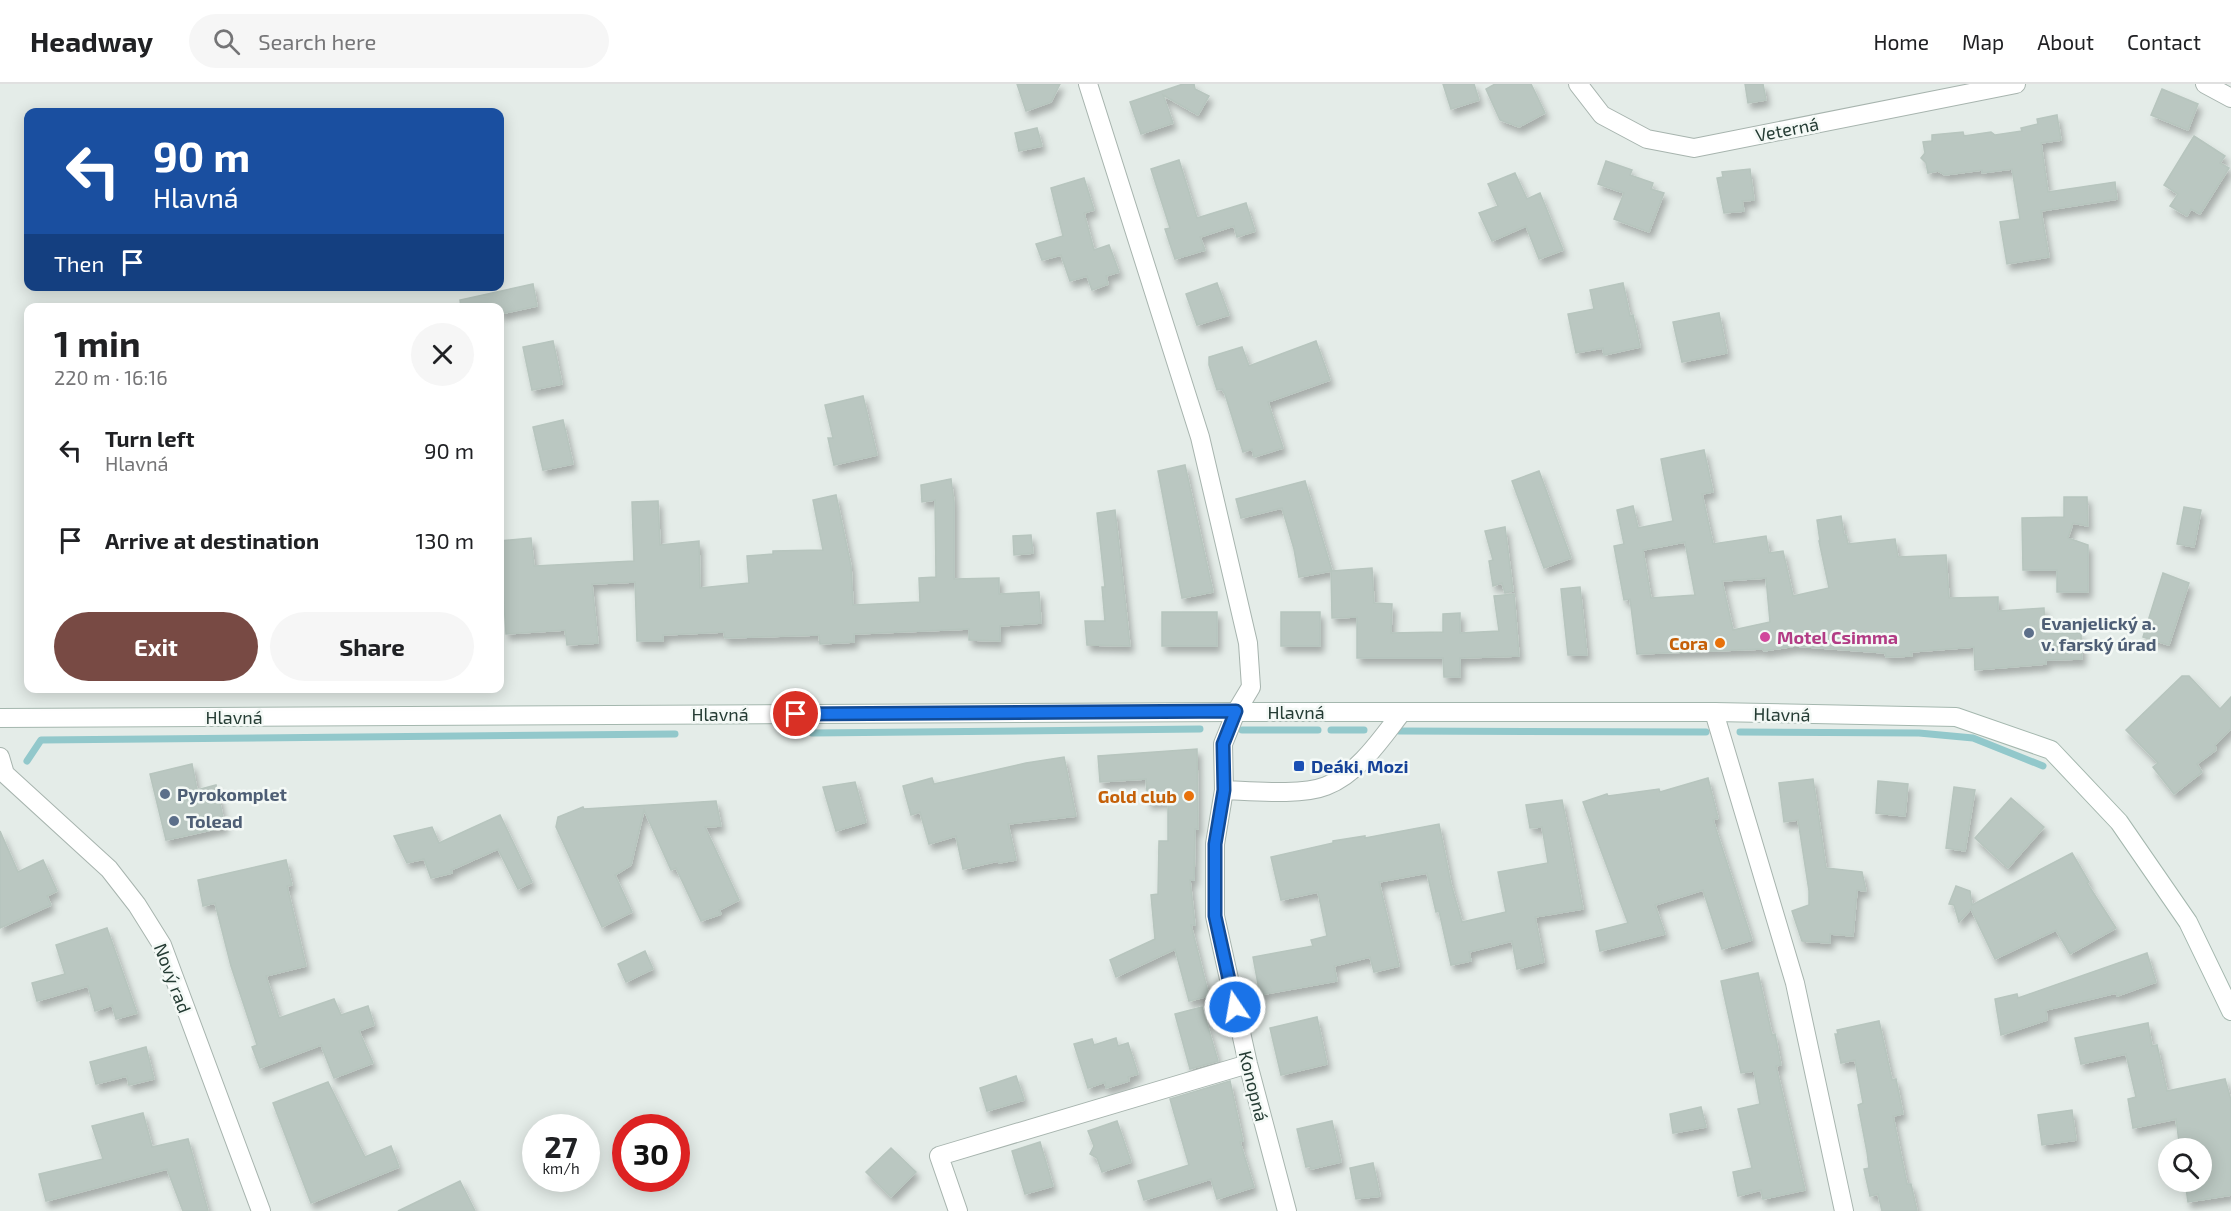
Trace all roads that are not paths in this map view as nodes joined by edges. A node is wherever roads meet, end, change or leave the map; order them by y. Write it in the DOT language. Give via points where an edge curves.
graph roads {
  1 [pos="1088,84"];
  2 [pos="1578,84"];
  3 [pos="2016,84"];
  4 [pos="2205,84"];
  5 [pos="2231,98"];
  6 [pos="1236,711"];
  7 [pos="1402,712"];
  8 [pos="1714,712"];
  9 [pos="0,718"];
  10 [pos="0,757"];
  11 [pos="1224,790"];
  12 [pos="2231,1011"];
  13 [pos="1248,1064"];
  14 [pos="261,1211"];
  15 [pos="958,1211"];
  16 [pos="1287,1211"];
  17 [pos="1844,1211"];
  1 -- 6 [label="street, Konopná" via="1200,437 1248,643 1251,687"];
  2 -- 3 [label="street, Veterná" via="1602,115 1611,120 1647,139 1694,148"];
  4 -- 5 [label="street"];
  6 -- 7 [label="street, Hlavná"];
  6 -- 9 [label="street, Hlavná"];
  6 -- 11 [label="street, Konopná" via="1223,744"];
  7 -- 8 [label="street, Hlavná"];
  7 -- 11 [label="street" via="1375,748 1345,776 1325,787 1293,792"];
  8 -- 12 [label="street, Hlavná" via="1956,717 2051,750 2126,831 2188,922"];
  8 -- 17 [label="street" via="1795,983"];
  10 -- 14 [label="street, Nový rad" via="5,774 109,869 162,945"];
  11 -- 13 [label="street, Konopná" via="1215,844 1215,916"];
  13 -- 15 [label="street" via="939,1156"];
  13 -- 16 [label="street, Konopná"];
}
